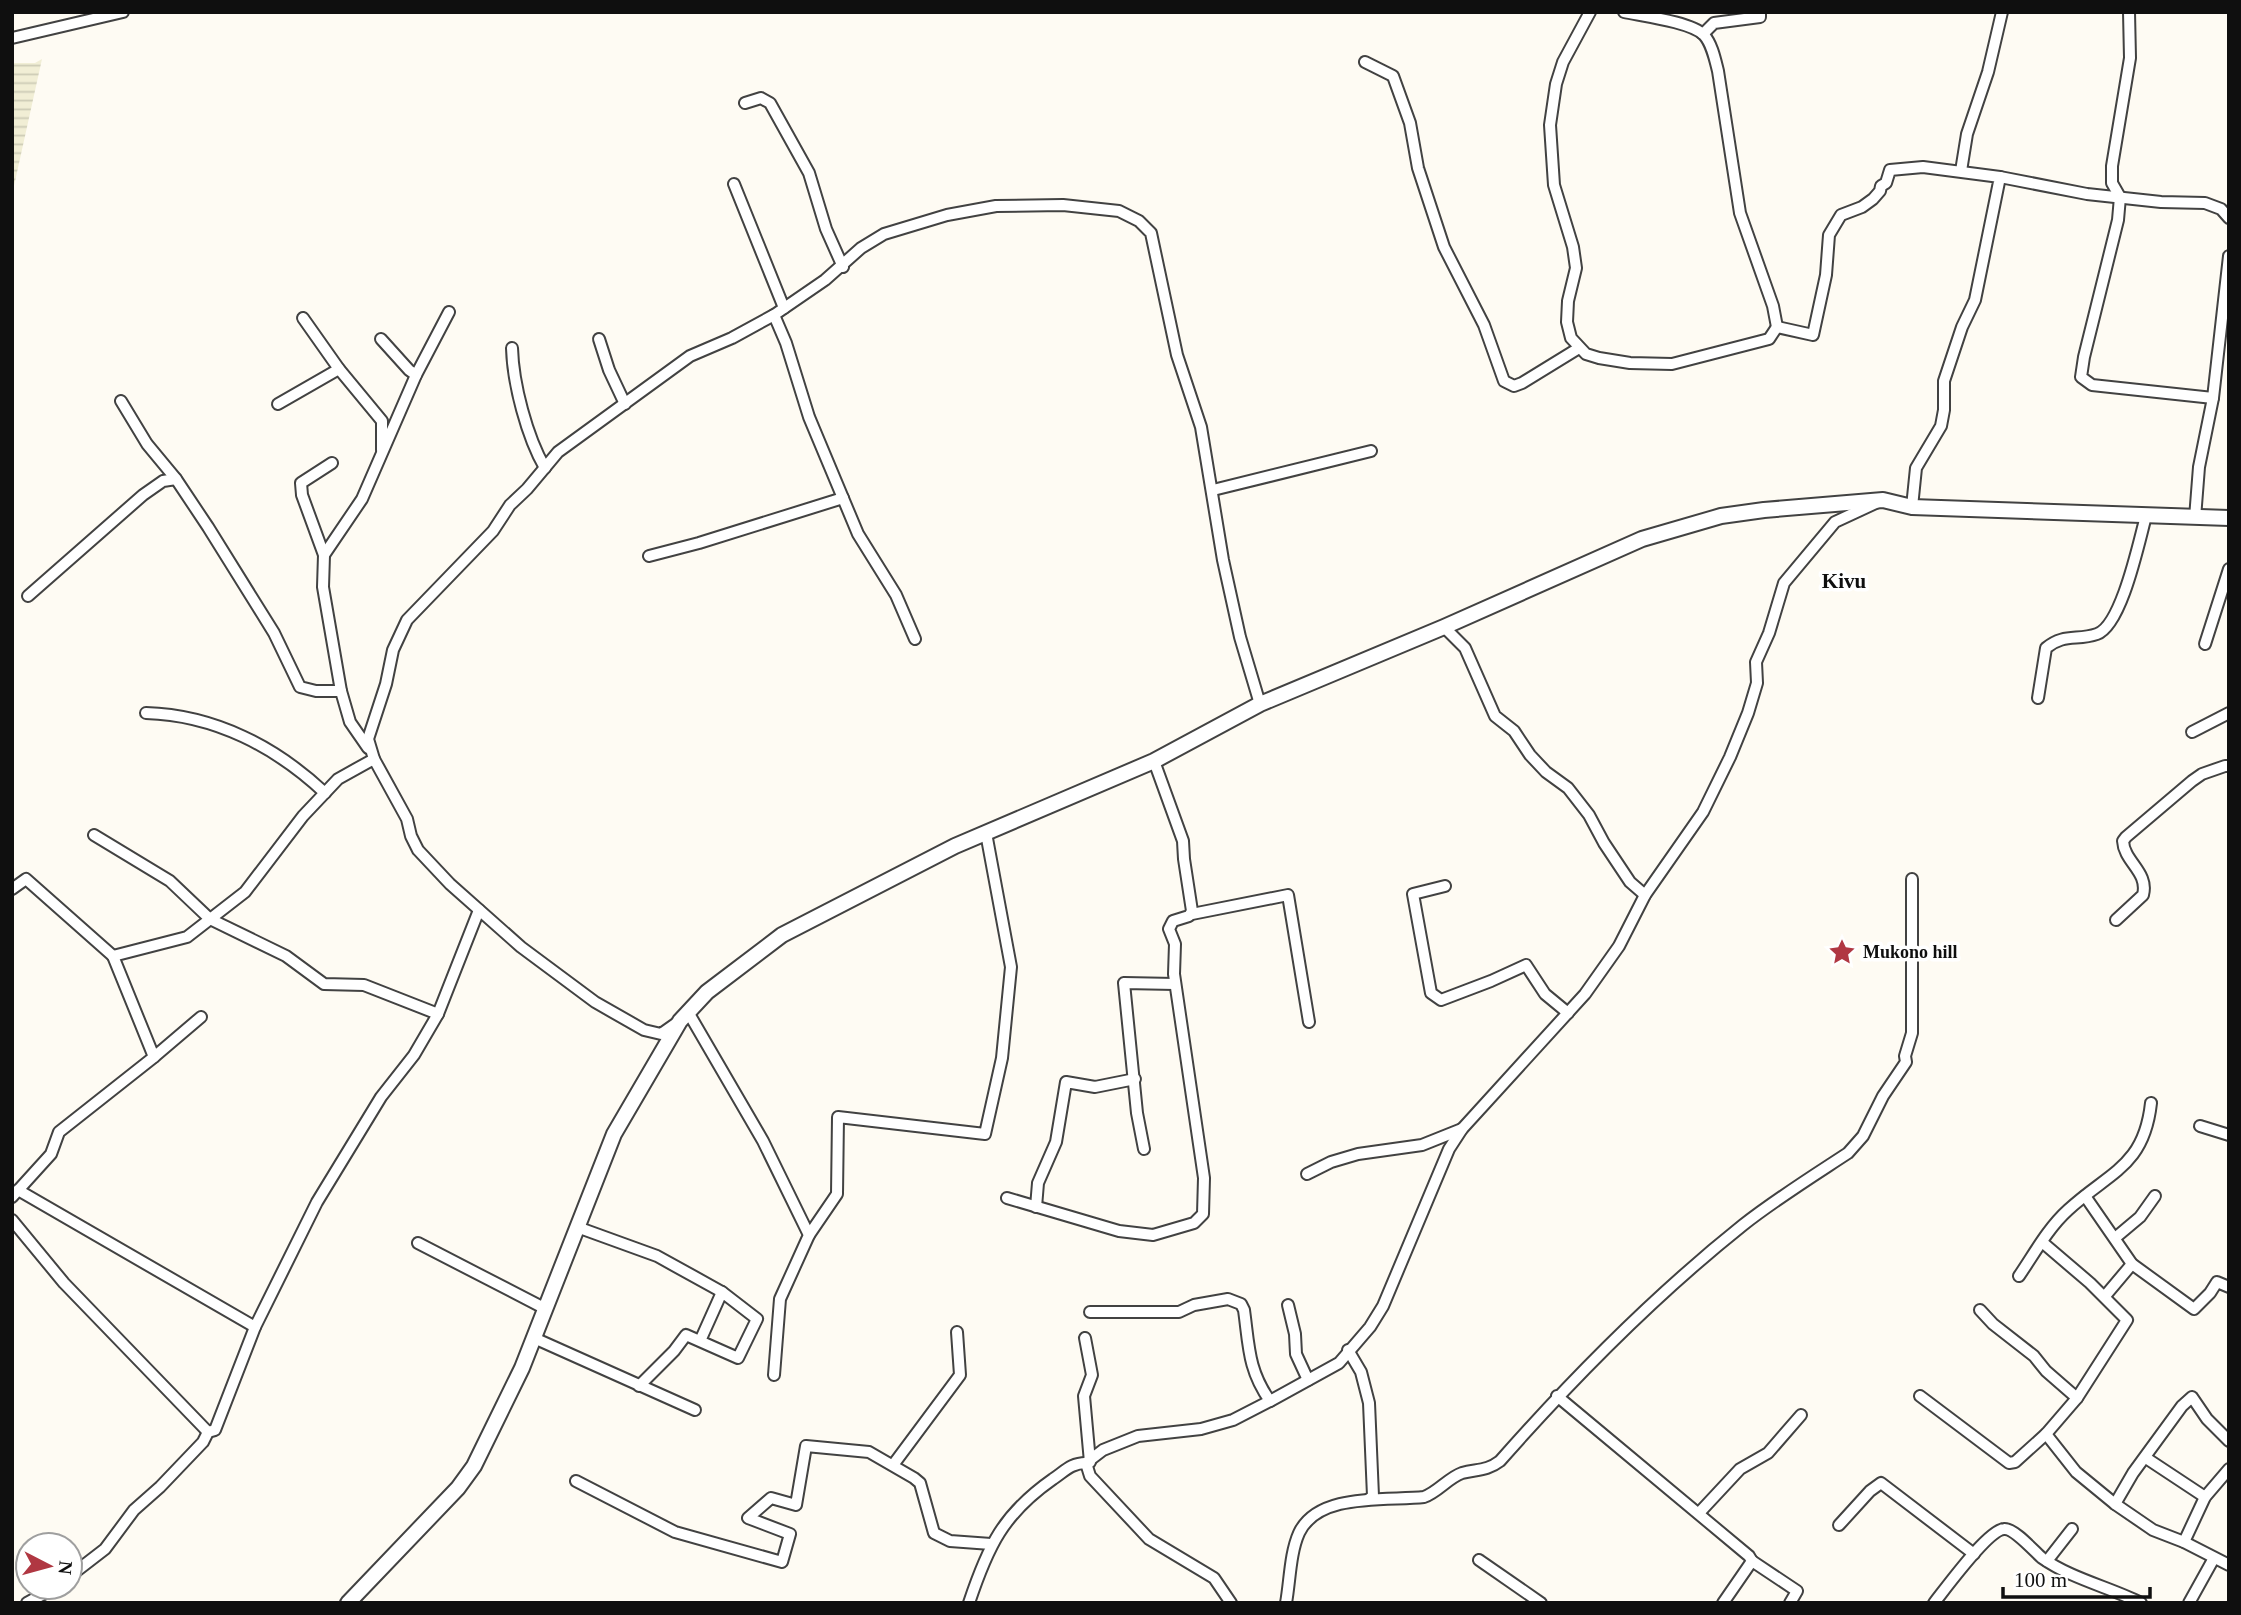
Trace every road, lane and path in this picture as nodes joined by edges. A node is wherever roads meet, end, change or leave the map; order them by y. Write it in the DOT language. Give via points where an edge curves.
graph roads {
  1 [pos="123,12"];
  2 [pos="1590,12"];
  3 [pos="1624,12"];
  4 [pos="1759,12"];
  5 [pos="2002,12"];
  6 [pos="2130,12"];
  7 [pos="1729,17"];
  8 [pos="1703,34"];
  9 [pos="12,38"];
  10 [pos="1365,62"];
  11 [pos="746,103"];
  12 [pos="1961,171"];
  13 [pos="2000,177"];
  14 [pos="734,184"];
  15 [pos="2120,197"];
  16 [pos="2229,218"];
  17 [pos="2229,256"];
  18 [pos="843,267"];
  19 [pos="784,308"];
  20 [pos="449,312"];
  21 [pos="774,315"];
  22 [pos="303,318"];
  23 [pos="1777,327"];
  24 [pos="381,339"];
  25 [pos="599,339"];
  26 [pos="512,348"];
  27 [pos="1578,348"];
  28 [pos="339,369"];
  29 [pos="416,375"];
  30 [pos="2213,398"];
  31 [pos="121,401"];
  32 [pos="278,404"];
  33 [pos="625,404"];
  34 [pos="398,417"];
  35 [pos="382,421"];
  36 [pos="1371,451"];
  37 [pos="381,456"];
  38 [pos="332,463"];
  39 [pos="545,468"];
  40 [pos="176,479"];
  41 [pos="1213,490"];
  42 [pos="843,498"];
  43 [pos="1883,500"];
  44 [pos="1912,507"];
  45 [pos="2146,516"];
  46 [pos="2195,518"];
  47 [pos="2229,518"];
  48 [pos="324,555"];
  49 [pos="649,556"];
  50 [pos="2229,569"];
  51 [pos="28,596"];
  52 [pos="1444,627"];
  53 [pos="915,639"];
  54 [pos="2205,644"];
  55 [pos="341,691"];
  56 [pos="2038,698"];
  57 [pos="1260,704"];
  58 [pos="146,713"];
  59 [pos="2229,713"];
  60 [pos="2192,732"];
  61 [pos="372,755"];
  62 [pos="1154,761"];
  63 [pos="2229,766"];
  64 [pos="325,793"];
  65 [pos="986,833"];
  66 [pos="94,835"];
  67 [pos="1912,879"];
  68 [pos="1445,886"];
  69 [pos="12,889"];
  70 [pos="1645,895"];
  71 [pos="480,910"];
  72 [pos="1192,914"];
  73 [pos="211,919"];
  74 [pos="2116,920"];
  75 [pos="113,956"];
  76 [pos="1175,984"];
  77 [pos="1568,1013"];
  78 [pos="438,1014"];
  79 [pos="684,1016"];
  80 [pos="201,1017"];
  81 [pos="1309,1022"];
  82 [pos="154,1057"];
  83 [pos="1135,1079"];
  84 [pos="2151,1102"];
  85 [pos="2200,1126"];
  86 [pos="1462,1129"];
  87 [pos="2229,1135"];
  88 [pos="1144,1149"];
  89 [pos="1307,1174"];
  90 [pos="15,1194"];
  91 [pos="2085,1196"];
  92 [pos="2155,1196"];
  93 [pos="1007,1198"];
  94 [pos="1036,1207"];
  95 [pos="12,1220"];
  96 [pos="577,1227"];
  97 [pos="809,1236"];
  98 [pos="2115,1238"];
  99 [pos="2042,1242"];
  100 [pos="418,1243"];
  101 [pos="2132,1264"];
  102 [pos="2019,1276"];
  103 [pos="2229,1287"];
  104 [pos="722,1292"];
  105 [pos="2105,1296"];
  106 [pos="1288,1305"];
  107 [pos="1980,1310"];
  108 [pos="544,1311"];
  109 [pos="1090,1312"];
  110 [pos="255,1327"];
  111 [pos="957,1332"];
  112 [pos="534,1338"];
  113 [pos="1085,1338"];
  114 [pos="700,1341"];
  115 [pos="1348,1350"];
  116 [pos="774,1375"];
  117 [pos="1308,1380"];
  118 [pos="639,1385"];
  119 [pos="1557,1396"];
  120 [pos="1920,1396"];
  121 [pos="2077,1398"];
  122 [pos="1270,1401"];
  123 [pos="695,1410"];
  124 [pos="1801,1415"];
  125 [pos="208,1432"];
  126 [pos="2046,1434"];
  127 [pos="2229,1441"];
  128 [pos="2146,1458"];
  129 [pos="1088,1463"];
  130 [pos="893,1465"];
  131 [pos="2229,1469"];
  132 [pos="576,1481"];
  133 [pos="2205,1497"];
  134 [pos="1369,1499"];
  135 [pos="2115,1504"];
  136 [pos="1699,1513"];
  137 [pos="1839,1525"];
  138 [pos="2072,1529"];
  139 [pos="2184,1542"];
  140 [pos="991,1544"];
  141 [pos="1974,1553"];
  142 [pos="2214,1558"];
  143 [pos="1479,1560"];
  144 [pos="1752,1561"];
  145 [pos="2047,1561"];
  146 [pos="84,1565"];
  147 [pos="2229,1565"];
  148 [pos="2114,1591"];
  149 [pos="348,1603"];
  150 [pos="970,1603"];
  151 [pos="1231,1603"];
  152 [pos="1286,1603"];
  153 [pos="1541,1603"];
  154 [pos="1723,1603"];
  155 [pos="1790,1603"];
  156 [pos="1934,1603"];
  157 [pos="2108,1603"];
  158 [pos="2141,1603"];
  159 [pos="2189,1603"];
  1 -- 9 [label="street"];
  2 -- 27 [label="street" via="1563,62 1550,125 1554,185 1576,268 1566,322"];
  3 -- 8 [label="street"];
  4 -- 7 [label="street" via="1760,17"];
  5 -- 12 [label="street"];
  6 -- 15 [label="street" via="2130,58 2112,166 2112,183"];
  7 -- 8 [label="street"];
  8 -- 23 [label="street" via="1718,71 1740,213"];
  10 -- 27 [label="street" via="1392,76 1410,123 1418,168 1444,247 1484,325 1504,381 1514,386 1522,383"];
  11 -- 18 [label="street" via="761,98 770,103 809,173"];
  12 -- 13 [label="street"];
  12 -- 23 [label="street" via="1890,170 1881,191 1862,207 1841,215 1829,235 1813,335"];
  13 -- 15 [label="street"];
  13 -- 44 [label="street" via="1975,300 1944,381 1941,426 1916,468"];
  14 -- 19 [label="street"];
  15 -- 16 [label="street" via="2204,203 2221,209"];
  15 -- 30 [label="street" via="2081,377 2092,385"];
  17 -- 30 [label="street"];
  18 -- 19 [label="street"];
  18 -- 41 [label="street" via="860,248 884,234 996,206 1063,205 1130,215 1151,233"];
  19 -- 21 [label="street"];
  20 -- 29 [label="street"];
  21 -- 33 [label="street" via="690,356"];
  21 -- 42 [label="street"];
  22 -- 28 [label="street"];
  23 -- 27 [label="street" via="1769,339 1672,364 1599,358"];
  24 -- 29 [label="street"];
  25 -- 33 [label="street"];
  26 -- 39 [label="street" via="522,405"];
  28 -- 32 [label="street"];
  28 -- 35 [label="street"];
  29 -- 34 [label="street"];
  30 -- 46 [label="street" via="2199,467"];
  31 -- 40 [label="street" via="147,444"];
  33 -- 39 [label="street" via="558,452"];
  34 -- 35 [label="street"];
  34 -- 37 [label="street"];
  35 -- 37 [label="street"];
  36 -- 41 [label="street"];
  37 -- 48 [label="street" via="362,499"];
  38 -- 48 [label="street" via="301,483"];
  39 -- 61 [label="street" via="493,531 407,620 393,650 368,739"];
  40 -- 51 [label="street" via="163,481 143,495"];
  40 -- 55 [label="street" via="274,633 300,687"];
  41 -- 57 [label="street" via="1240,638"];
  42 -- 49 [label="street"];
  42 -- 53 [label="street"];
  43 -- 44 [label="street"];
  43 -- 52 [label="street" via="1764,510 1682,527 1642,539"];
  43 -- 70 [label="street" via="1835,522 1784,583 1756,662 1757,683 1748,713 1730,757 1703,812"];
  44 -- 45 [label="street"];
  45 -- 46 [label="street"];
  45 -- 56 [label="street" via="2126,590 2110,622 2098,634 2067,637 2046,648"];
  46 -- 47 [label="street"];
  48 -- 55 [label="street" via="323,587"];
  50 -- 54 [label="street"];
  52 -- 57 [label="street"];
  52 -- 70 [label="street" via="1465,648 1495,716 1514,731 1546,772 1568,788 1624,873"];
  55 -- 61 [label="street" via="350,722"];
  57 -- 62 [label="street"];
  58 -- 64 [label="street" via="191,718 238,734 271,750"];
  59 -- 60 [label="street"];
  61 -- 64 [label="street"];
  61 -- 71 [label="street" via="407,819 418,850"];
  62 -- 65 [label="street"];
  62 -- 72 [label="street" via="1183,841"];
  63 -- 74 [label="street" via="2192,781 2123,841 2145,889"];
  64 -- 73 [label="street" via="246,892"];
  65 -- 79 [label="street" via="782,935 707,992"];
  65 -- 97 [label="street" via="1011,967 1002,1058 985,1134 838,1116 837,1194"];
  66 -- 73 [label="street" via="170,881"];
  67 -- 119 [label="street" via="1912,1034 1906,1062 1863,1136 1848,1153 1745,1223 1653,1300"];
  68 -- 77 [label="street" via="1413,894 1431,993 1441,1000 1526,965 1545,994"];
  69 -- 75 [label="street" via="26,879"];
  70 -- 77 [label="street" via="1619,946"];
  71 -- 78 [label="street"];
  71 -- 79 [label="street" via="595,1002 644,1030 661,1034"];
  72 -- 76 [label="street" via="1169,926"];
  72 -- 81 [label="street" via="1288,895"];
  73 -- 75 [label="street" via="187,937"];
  73 -- 78 [label="street" via="286,956 324,984 364,985"];
  75 -- 82 [label="street"];
  76 -- 83 [label="street" via="1124,984"];
  76 -- 94 [label="street" via="1204,1178 1202,1217 1153,1235 1119,1231"];
  77 -- 86 [label="street"];
  78 -- 110 [label="street" via="317,1202"];
  79 -- 96 [label="street" via="614,1134"];
  79 -- 97 [label="street" via="763,1141"];
  80 -- 82 [label="street"];
  82 -- 90 [label="street" via="59,1132 51,1154"];
  83 -- 88 [label="street"];
  83 -- 94 [label="street" via="1096,1087 1066,1082 1056,1142 1038,1183"];
  84 -- 91 [label="street" via="2148,1124 2129,1162"];
  85 -- 87 [label="street"];
  86 -- 89 [label="street" via="1422,1145 1358,1154"];
  86 -- 115 [label="street" via="1449,1149 1383,1306"];
  90 -- 110 [label="street"];
  91 -- 98 [label="street"];
  91 -- 99 [label="street" via="2067,1210"];
  92 -- 98 [label="street" via="2140,1217"];
  93 -- 94 [label="street"];
  95 -- 125 [label="street" via="64,1283"];
  96 -- 104 [label="street" via="657,1256"];
  96 -- 108 [label="street"];
  97 -- 116 [label="street" via="780,1299"];
  98 -- 101 [label="street"];
  99 -- 102 [label="street"];
  99 -- 105 [label="street"];
  100 -- 108 [label="street"];
  101 -- 103 [label="street" via="2194,1310 2217,1282"];
  101 -- 105 [label="street"];
  104 -- 114 [label="street"];
  104 -- 114 [label="street" via="757,1319 738,1358"];
  105 -- 121 [label="street" via="2127,1324"];
  106 -- 117 [label="street" via="1296,1354"];
  107 -- 121 [label="street"];
  108 -- 112 [label="street"];
  109 -- 122 [label="street" via="1179,1312 1220,1299 1237,1301 1244,1310 1250,1360"];
  110 -- 125 [label="street" via="215,1430"];
  111 -- 130 [label="street" via="960,1375"];
  112 -- 118 [label="street"];
  112 -- 149 [label="street" via="474,1466"];
  113 -- 129 [label="street" via="1092,1375 1084,1396"];
  114 -- 118 [label="street" via="686,1335"];
  115 -- 117 [label="street" via="1339,1363"];
  115 -- 134 [label="street" via="1362,1372 1369,1403 1373,1496"];
  117 -- 122 [label="street"];
  118 -- 123 [label="street"];
  119 -- 134 [label="street" via="1490,1468 1458,1475 1424,1497"];
  119 -- 136 [label="street"];
  120 -- 126 [label="street" via="2009,1463"];
  121 -- 126 [label="street"];
  122 -- 129 [label="street" via="1233,1420 1201,1429 1139,1436 1103,1450"];
  124 -- 136 [label="street" via="1768,1453 1740,1469"];
  125 -- 146 [label="street" via="134,1510 105,1549"];
  126 -- 135 [label="street" via="2076,1472"];
  127 -- 128 [label="street" via="2192,1397"];
  128 -- 133 [label="street"];
  128 -- 135 [label="street"];
  129 -- 140 [label="street" via="1071,1465 1027,1499"];
  129 -- 151 [label="street" via="1090,1476 1149,1539 1214,1578"];
  130 -- 132 [label="street" via="869,1452 806,1446 796,1505 771,1498 748,1518 790,1534 782,1562 675,1532"];
  130 -- 140 [label="street" via="920,1483 934,1533 950,1541"];
  131 -- 133 [label="street"];
  133 -- 139 [label="street"];
  134 -- 152 [label="street" via="1321,1512 1303,1527"];
  135 -- 139 [label="street" via="2153,1530"];
  136 -- 144 [label="street"];
  137 -- 141 [label="street" via="1881,1483"];
  138 -- 145 [label="street"];
  139 -- 142 [label="street"];
  140 -- 150 [label="street"];
  141 -- 145 [label="street" via="2005,1529"];
  141 -- 156 [label="street"];
  142 -- 147 [label="street"];
  142 -- 159 [label="street"];
  143 -- 153 [label="street"];
  144 -- 154 [label="street"];
  144 -- 155 [label="street" via="1797,1591"];
  145 -- 148 [label="street"];
  148 -- 157 [label="street"];
  148 -- 158 [label="street"];
}
